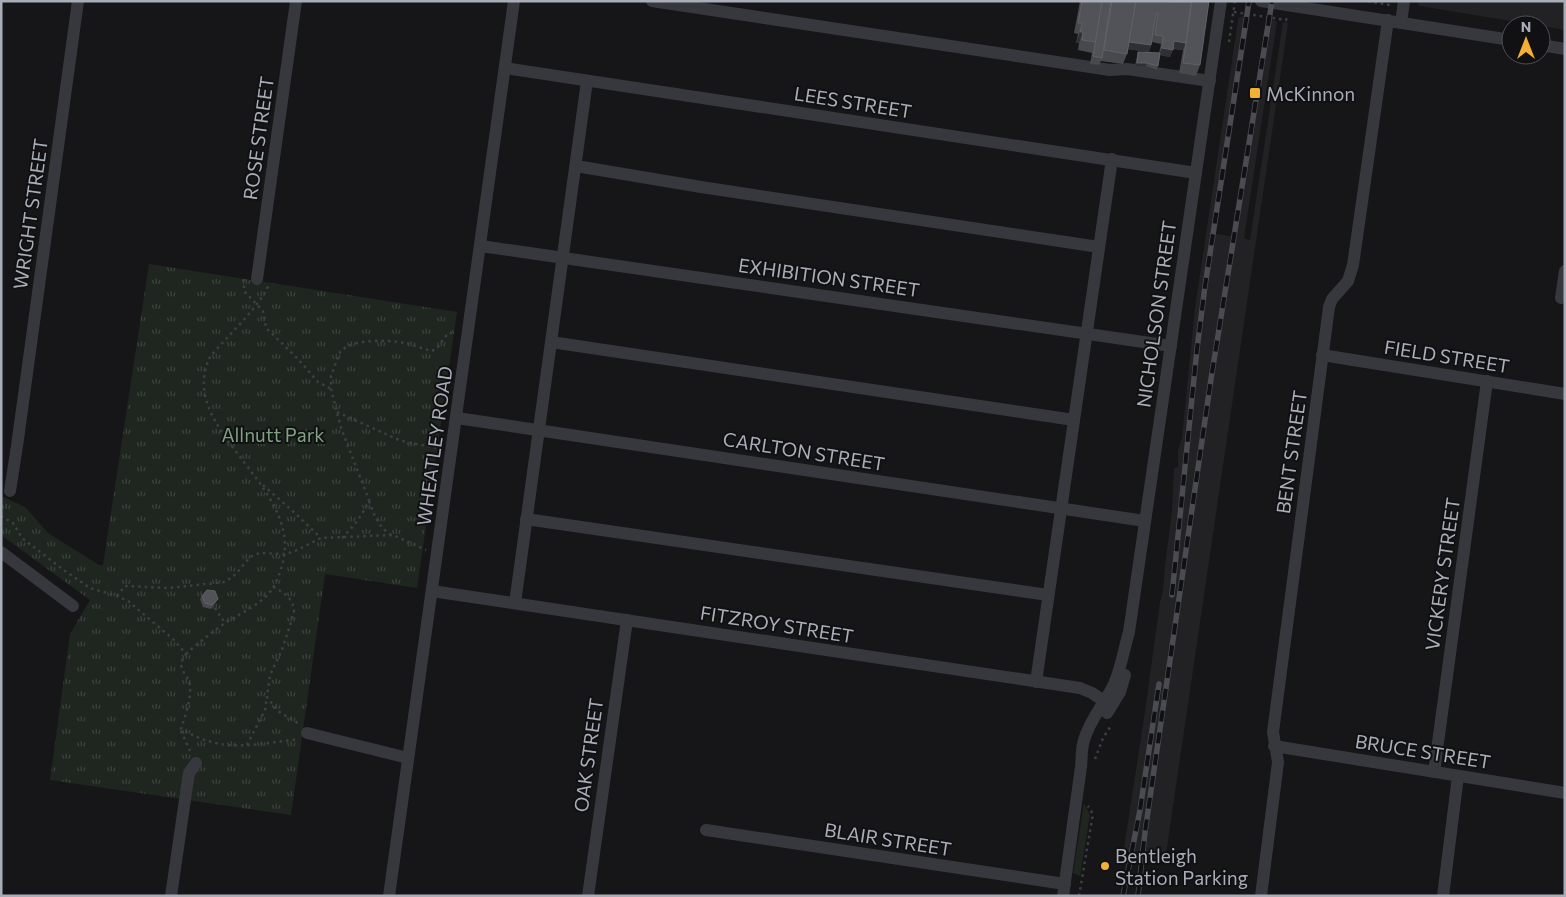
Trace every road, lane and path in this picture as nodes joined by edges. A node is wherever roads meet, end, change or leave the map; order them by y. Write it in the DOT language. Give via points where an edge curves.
graph roads {
  1 [pos="78,1"];
  2 [pos="296,1"];
  3 [pos="514,1"];
  4 [pos="652,1"];
  5 [pos="1221,1"];
  6 [pos="1235,1"];
  7 [pos="1261,1"];
  8 [pos="1368,1"];
  9 [pos="1404,1"];
  10 [pos="1390,4"];
  11 [pos="1285,20"];
  12 [pos="1388,20"];
  13 [pos="1401,23"];
  14 [pos="1501,38"];
  15 [pos="1551,47"];
  16 [pos="1565,49"];
  17 [pos="505,68"];
  18 [pos="587,80"];
  19 [pos="1210,81"];
  20 [pos="1112,159"];
  21 [pos="576,166"];
  22 [pos="1196,172"];
  23 [pos="481,246"];
  24 [pos="1099,247"];
  25 [pos="563,258"];
  26 [pos="1565,271"];
  27 [pos="244,279"];
  28 [pos="263,281"];
  29 [pos="1561,298"];
  30 [pos="256,304"];
  31 [pos="455,333"];
  32 [pos="1086,334"];
  33 [pos="551,342"];
  34 [pos="1171,346"];
  35 [pos="1322,355"];
  36 [pos="1487,381"];
  37 [pos="331,389"];
  38 [pos="1565,394"];
  39 [pos="336,412"];
  40 [pos="457,418"];
  41 [pos="1074,420"];
  42 [pos="539,430"];
  43 [pos="439,448"];
  44 [pos="261,483"];
  45 [pos="10,491"];
  46 [pos="369,500"];
  47 [pos="1061,509"];
  48 [pos="1,516"];
  49 [pos="526,519"];
  50 [pos="1145,522"];
  51 [pos="393,535"];
  52 [pos="321,538"];
  53 [pos="341,538"];
  54 [pos="1,552"];
  55 [pos="285,554"];
  56 [pos="437,555"];
  57 [pos="273,587"];
  58 [pos="432,590"];
  59 [pos="1048,595"];
  60 [pos="117,596"];
  61 [pos="515,603"];
  62 [pos="73,606"];
  63 [pos="215,608"];
  64 [pos="626,620"];
  65 [pos="225,623"];
  66 [pos="186,654"];
  67 [pos="1036,682"];
  68 [pos="266,697"];
  69 [pos="1107,704"];
  70 [pos="181,729"];
  71 [pos="307,733"];
  72 [pos="248,746"];
  73 [pos="1274,746"];
  74 [pos="408,758"];
  75 [pos="196,764"];
  76 [pos="1434,772"];
  77 [pos="1458,776"];
  78 [pos="1565,793"];
  79 [pos="1093,814"];
  80 [pos="706,830"];
  81 [pos="1064,890"];
  82 [pos="171,896"];
  83 [pos="389,896"];
  84 [pos="588,896"];
  85 [pos="1079,896"];
  86 [pos="1261,896"];
  87 [pos="1443,896"];
  1 -- 45 [label="street, WRIGHT STREET"];
  2 -- 28 [label="street, ROSE STREET"];
  3 -- 17 [label="street, WHEATLEY ROAD"];
  4 -- 19 [label="street" via="1110,70 1127,69"];
  5 -- 19 [label="street, NICHOLSON STREET"];
  6 -- 11 [label="path" via="1234,12"];
  7 -- 12 [label="street"];
  8 -- 10 [label="path"];
  9 -- 13 [label="street"];
  12 -- 13 [label="street"];
  12 -- 35 [label="street, BENT STREET" via="1353,264 1348,281 1330,303"];
  13 -- 14 [label="street"];
  15 -- 16 [label="street"];
  17 -- 18 [label="street, LEES STREET"];
  17 -- 23 [label="street, WHEATLEY ROAD"];
  18 -- 20 [label="street, LEES STREET"];
  18 -- 21 [label="street"];
  19 -- 22 [label="street, NICHOLSON STREET"];
  20 -- 22 [label="street, LEES STREET"];
  20 -- 24 [label="street"];
  21 -- 24 [label="street"];
  21 -- 25 [label="street"];
  22 -- 34 [label="street, NICHOLSON STREET"];
  23 -- 25 [label="street, EXHIBITION STREET"];
  23 -- 40 [label="street, WHEATLEY ROAD"];
  24 -- 32 [label="street"];
  25 -- 32 [label="street, EXHIBITION STREET"];
  25 -- 33 [label="street"];
  26 -- 29 [label="street"];
  27 -- 30 [label="path" via="244,291"];
  28 -- 30 [label="path" via="266,290"];
  30 -- 37 [label="path" via="263,311 266,328 318,382"];
  30 -- 44 [label="path" via="210,357 204,383 215,419 227,440"];
  31 -- 37 [label="path" via="448,333 432,351 389,341 346,346 337,358"];
  32 -- 34 [label="street, EXHIBITION STREET"];
  32 -- 41 [label="street"];
  33 -- 41 [label="street"];
  33 -- 42 [label="street"];
  34 -- 50 [label="street, NICHOLSON STREET"];
  35 -- 36 [label="street, FIELD STREET"];
  35 -- 73 [label="street, BENT STREET" via="1272,732"];
  36 -- 38 [label="street, FIELD STREET"];
  36 -- 76 [label="street, VICKERY STREET"];
  37 -- 39 [label="path"];
  39 -- 43 [label="path" via="399,440"];
  39 -- 46 [label="path"];
  40 -- 42 [label="street, CARLTON STREET"];
  40 -- 56 [label="street, WHEATLEY ROAD"];
  41 -- 47 [label="street"];
  42 -- 47 [label="street, CARLTON STREET"];
  42 -- 49 [label="street"];
  44 -- 52 [label="path"];
  44 -- 55 [label="path" via="281,520"];
  46 -- 51 [label="path" via="376,520"];
  46 -- 53 [label="path" via="358,521"];
  47 -- 50 [label="street, CARLTON STREET"];
  47 -- 59 [label="street"];
  48 -- 60 [label="path" via="14,523 22,538 65,571 90,588"];
  49 -- 59 [label="street"];
  49 -- 61 [label="street"];
  50 -- 69 [label="street, NICHOLSON STREET" via="1126,669 1120,692"];
  51 -- 53 [label="path"];
  51 -- 56 [label="path"];
  52 -- 53 [label="path"];
  52 -- 55 [label="path"];
  54 -- 62 [label="street"];
  55 -- 57 [label="path"];
  55 -- 60 [label="path" via="254,554 225,582 169,588 125,586"];
  56 -- 58 [label="street, WHEATLEY ROAD"];
  57 -- 65 [label="path" via="258,603"];
  57 -- 68 [label="path" via="287,595 294,613 270,675"];
  58 -- 61 [label="street, FITZROY STREET"];
  58 -- 74 [label="street, WHEATLEY ROAD"];
  59 -- 67 [label="street"];
  60 -- 66 [label="path" via="144,613"];
  61 -- 64 [label="street, FITZROY STREET"];
  63 -- 65 [label="path"];
  64 -- 67 [label="street, FITZROY STREET"];
  64 -- 84 [label="street, OAK STREET"];
  65 -- 66 [label="path"];
  66 -- 70 [label="path" via="181,667 190,684 190,693"];
  67 -- 69 [label="street, FITZROY STREET" via="1080,688"];
  68 -- 71 [label="path" via="278,711 298,722"];
  68 -- 72 [label="path" via="265,710"];
  69 -- 81 [label="street, NICHOLSON STREET" via="1081,767"];
  70 -- 72 [label="path" via="203,740"];
  70 -- 75 [label="path"];
  71 -- 72 [label="path" via="293,740"];
  71 -- 74 [label="street"];
  73 -- 76 [label="street, BRUCE STREET"];
  73 -- 86 [label="street, BENT STREET" via="1278,762"];
  74 -- 83 [label="street, WHEATLEY ROAD"];
  75 -- 82 [label="street" via="188,779"];
  76 -- 77 [label="street, BRUCE STREET"];
  77 -- 78 [label="street, BRUCE STREET"];
  77 -- 87 [label="street"];
  79 -- 85 [label="path"];
  80 -- 81 [label="street, BLAIR STREET"];
}
